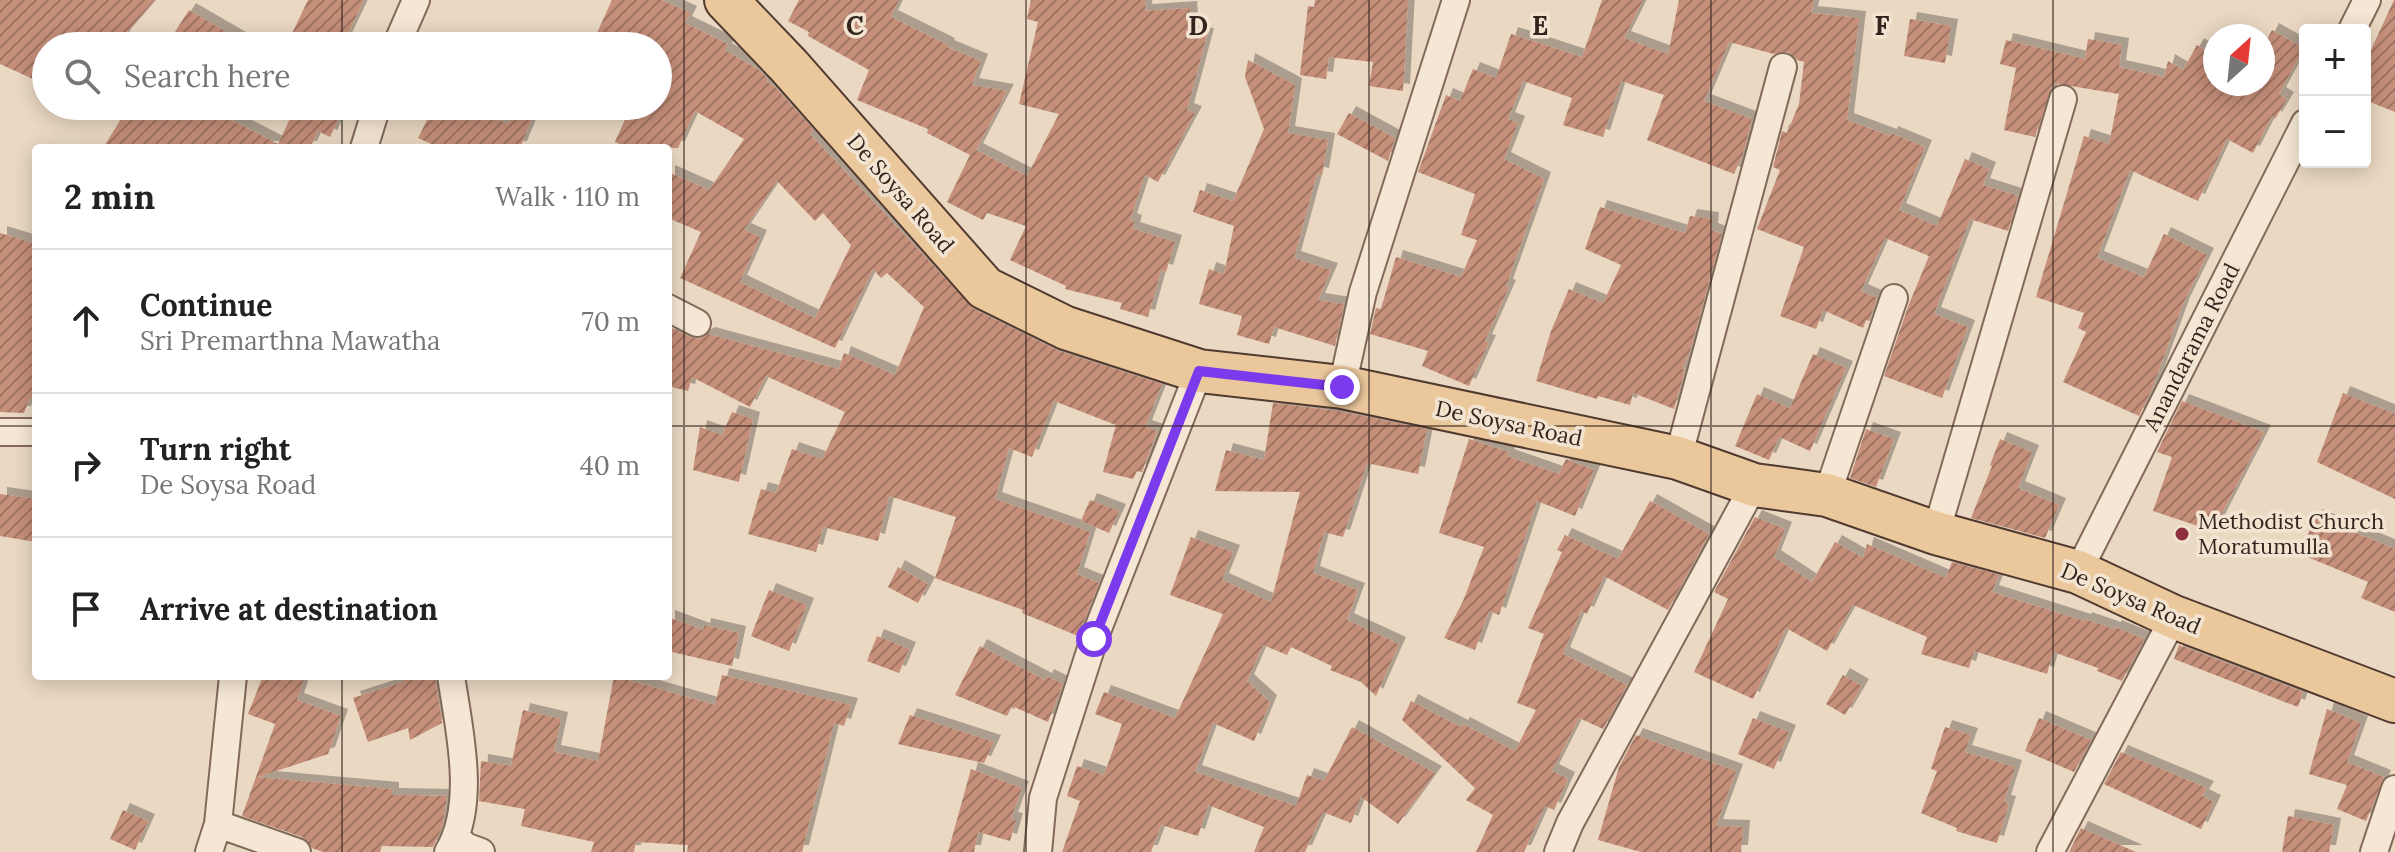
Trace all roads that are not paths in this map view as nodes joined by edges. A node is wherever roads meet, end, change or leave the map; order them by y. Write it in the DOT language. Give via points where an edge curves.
graph roads {
  1 [pos="416,0"];
  2 [pos="726,0"];
  3 [pos="1456,0"];
  4 [pos="2367,0"];
  5 [pos="2355,24"];
  6 [pos="402,32"];
  7 [pos="1783,67"];
  8 [pos="2063,99"];
  9 [pos="373,120"];
  10 [pos="2299,135"];
  11 [pos="365,144"];
  12 [pos="1894,298"];
  13 [pos="672,310"];
  14 [pos="697,323"];
  15 [pos="1199,371"];
  16 [pos="1342,387"];
  17 [pos="0,432"];
  18 [pos="32,432"];
  19 [pos="1678,458"];
  20 [pos="1754,485"];
  21 [pos="1827,495"];
  22 [pos="1936,533"];
  23 [pos="2078,572"];
  24 [pos="2174,617"];
  25 [pos="233,680"];
  26 [pos="452,680"];
  27 [pos="2395,701"];
  28 [pos="2395,789"];
  29 [pos="218,824"];
  30 [pos="453,844"];
  31 [pos="209,852"];
  32 [pos="297,852"];
  33 [pos="481,852"];
  34 [pos="1038,852"];
  35 [pos="1558,852"];
  36 [pos="2050,852"];
  37 [pos="2374,852"];
  1 -- 6 [label="street"];
  2 -- 15 [label="main road, De Soysa Road" via="985,288 1066,328"];
  3 -- 16 [label="street" via="1363,292"];
  4 -- 5 [label="street"];
  7 -- 19 [label="street"];
  8 -- 22 [label="street"];
  9 -- 11 [label="street"];
  10 -- 23 [label="street, Anandarama Road"];
  12 -- 21 [label="street"];
  13 -- 14 [label="street"];
  15 -- 16 [label="main road, De Soysa Road"];
  15 -- 34 [label="street" via="1094,639 1043,798"];
  16 -- 19 [label="main road, De Soysa Road"];
  17 -- 18 [label="street"];
  19 -- 20 [label="main road, De Soysa Road"];
  20 -- 21 [label="main road, De Soysa Road"];
  20 -- 35 [label="street"];
  21 -- 22 [label="main road, De Soysa Road"];
  22 -- 23 [label="main road, De Soysa Road"];
  23 -- 24 [label="main road, De Soysa Road"];
  24 -- 27 [label="main road, De Soysa Road"];
  24 -- 36 [label="street"];
  25 -- 29 [label="street"];
  26 -- 30 [label="street" via="463,805"];
  28 -- 37 [label="street"];
  29 -- 31 [label="street"];
  29 -- 32 [label="street"];
  30 -- 33 [label="street"];
}
